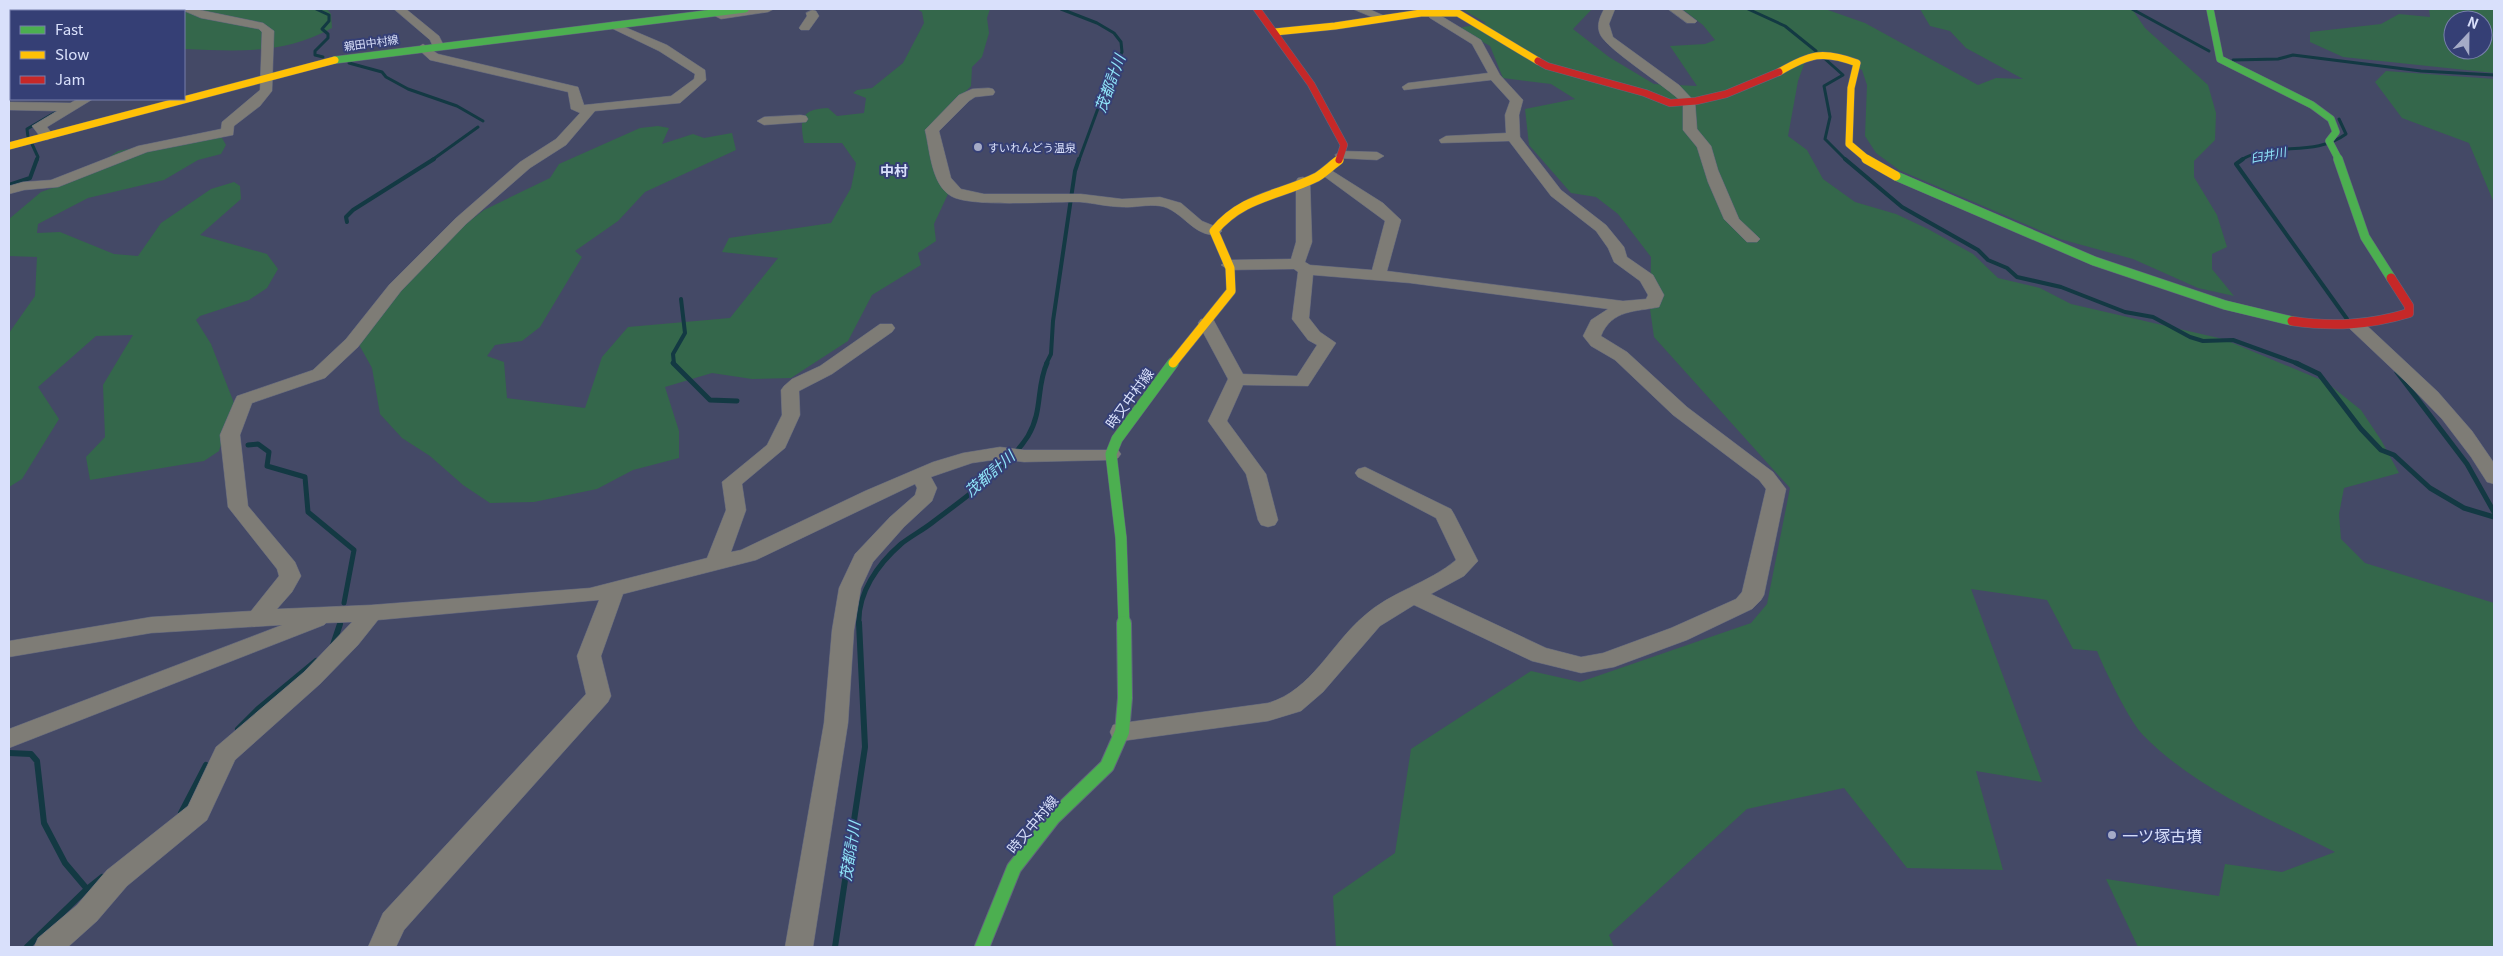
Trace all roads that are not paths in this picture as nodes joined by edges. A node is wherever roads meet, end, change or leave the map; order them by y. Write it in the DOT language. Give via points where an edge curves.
graph roads {
  1 [pos="185,9"];
  2 [pos="399,9"];
  3 [pos="745,9"];
  4 [pos="768,9"];
  5 [pos="1257,9"];
  6 [pos="1359,9"];
  7 [pos="1609,9"];
  8 [pos="1674,9"];
  9 [pos="2210,9"];
  10 [pos="1426,11"];
  11 [pos="812,13"];
  12 [pos="1382,18"];
  13 [pos="1691,21"];
  14 [pos="664,23"];
  15 [pos="613,25"];
  16 [pos="805,28"];
  17 [pos="1275,32"];
  18 [pos="438,46"];
  19 [pos="423,48"];
  20 [pos="1494,76"];
  21 [pos="267,77"];
  22 [pos="1408,87"];
  23 [pos="989,92"];
  24 [pos="185,99"];
  25 [pos="85,100"];
  26 [pos="181,100"];
  27 [pos="1689,102"];
  28 [pos="9,106"];
  29 [pos="72,106"];
  30 [pos="591,108"];
  31 [pos="801,119"];
  32 [pos="764,121"];
  33 [pos="47,136"];
  34 [pos="1513,137"];
  35 [pos="1446,140"];
  36 [pos="9,146"];
  37 [pos="1342,155"];
  38 [pos="1377,156"];
  39 [pos="1326,171"];
  40 [pos="1303,181"];
  41 [pos="9,190"];
  42 [pos="1214,231"];
  43 [pos="1752,240"];
  44 [pos="1229,265"];
  45 [pos="1301,267"];
  46 [pos="1377,275"];
  47 [pos="1622,306"];
  48 [pos="1207,323"];
  49 [pos="2356,325"];
  50 [pos="886,328"];
  51 [pos="1237,379"];
  52 [pos="1111,454"];
  53 [pos="1365,473"];
  54 [pos="920,476"];
  55 [pos="2494,478"];
  56 [pos="1268,520"];
  57 [pos="716,564"];
  58 [pos="614,589"];
  59 [pos="1413,594"];
  60 [pos="371,613"];
  61 [pos="332,614"];
  62 [pos="257,618"];
  63 [pos="9,649"];
  64 [pos="1122,732"];
  65 [pos="9,739"];
  66 [pos="48,947"];
  67 [pos="382,947"];
  68 [pos="799,947"];
  69 [pos="982,947"];
  1 -- 21 [label="street" via="205,16 263,26 268,31"];
  2 -- 18 [label="street" via="435,38"];
  3 -- 15 [label="street, 親田中村線"];
  4 -- 14 [label="street"];
  5 -- 17 [label="street"];
  6 -- 12 [label="street"];
  7 -- 27 [label="street" via="1603,23 1608,39"];
  8 -- 13 [label="street"];
  9 -- 49 [label="street" via="2220,59 2312,105 2331,119 2336,132 2332,145 2365,237 2409,306 2410,313 2393,321"];
  10 -- 12 [label="street"];
  10 -- 20 [label="street" via="1477,42"];
  10 -- 27 [label="street" via="1466,16 1547,66 1645,93 1659,101"];
  11 -- 16 [label="street"];
  12 -- 17 [label="street"];
  15 -- 18 [label="street, 親田中村線"];
  15 -- 30 [label="street" via="663,48 701,73 700,80 675,100"];
  17 -- 37 [label="street" via="1337,127 1344,145"];
  18 -- 19 [label="street, 親田中村線"];
  19 -- 21 [label="street, 親田中村線" via="342,58"];
  19 -- 30 [label="street" via="434,57 574,90 578,109"];
  20 -- 22 [label="street"];
  20 -- 34 [label="street" via="1517,100 1512,116"];
  21 -- 24 [label="street, 親田中村線"];
  21 -- 41 [label="street" via="266,91 228,125 228,132 143,149 53,184"];
  23 -- 42 [label="street" via="972,93 964,98 932,130 944,179 956,193 984,198 1167,202 1181,209 1197,224"];
  25 -- 29 [label="street"];
  26 -- 33 [label="street, 親田中村線"];
  27 -- 43 [label="street" via="1690,130 1704,146 1703,153 1732,219"];
  27 -- 49 [label="street" via="1716,97 1775,74 1809,54 1836,55 1858,63 1852,88 1849,144 1879,169 2086,258 2227,306 2292,322"];
  28 -- 29 [label="street"];
  29 -- 33 [label="street" via="39,126"];
  30 -- 62 [label="street" via="561,142 525,165 461,221 395,288 352,343 319,374 244,400 230,435 238,507 287,567 290,576 284,588"];
  31 -- 32 [label="street"];
  33 -- 36 [label="street, 親田中村線"];
  34 -- 35 [label="street"];
  34 -- 47 [label="street" via="1556,193 1601,228 1616,247 1620,259 1647,278 1656,295 1653,303"];
  37 -- 38 [label="street"];
  37 -- 39 [label="street"];
  39 -- 40 [label="street"];
  39 -- 46 [label="street" via="1337,182 1387,212 1393,220"];
  40 -- 42 [label="street" via="1241,205 1224,216"];
  40 -- 45 [label="street"];
  42 -- 44 [label="street, 時又中村線"];
  44 -- 45 [label="street"];
  44 -- 48 [label="street, 時又中村線" via="1233,281 1231,291"];
  45 -- 46 [label="street"];
  45 -- 51 [label="street" via="1300,319 1314,336 1326,343 1302,382"];
  46 -- 47 [label="street"];
  47 -- 59 [label="street" via="1597,324 1592,336 1597,342 1621,356 1680,411 1766,476 1776,489 1753,595 1744,604 1679,634 1606,661 1581,665 1540,655"];
  48 -- 51 [label="street"];
  48 -- 52 [label="street, 時又中村線" via="1158,382 1117,439"];
  49 -- 55 [label="street" via="2423,387 2458,427"];
  50 -- 57 [label="street" via="826,370 790,390 790,415 775,448 732,482 736,510"];
  51 -- 56 [label="street" via="1217,420 1256,474"];
  52 -- 54 [label="street" via="1024,456 1000,453 970,457"];
  52 -- 64 [label="street, 時又中村線" via="1121,538 1125,698"];
  53 -- 59 [label="street" via="1444,514 1467,561 1456,571"];
  54 -- 57 [label="street" via="844,508 748,555"];
  54 -- 68 [label="street" via="927,488 925,497 863,559 850,588 843,630 836,723"];
  57 -- 58 [label="street"];
  58 -- 60 [label="street" via="559,598"];
  58 -- 67 [label="street" via="589,656 599,696 393,922"];
  59 -- 64 [label="street" via="1372,621 1314,686 1292,705 1268,712"];
  60 -- 61 [label="street"];
  60 -- 66 [label="street" via="312,678 225,754 198,813 117,878 87,913"];
  61 -- 62 [label="street"];
  61 -- 65 [label="street"];
  62 -- 63 [label="street" via="151,625"];
  64 -- 69 [label="street, 時又中村線" via="1107,766 1052,818 1014,868"];
}
